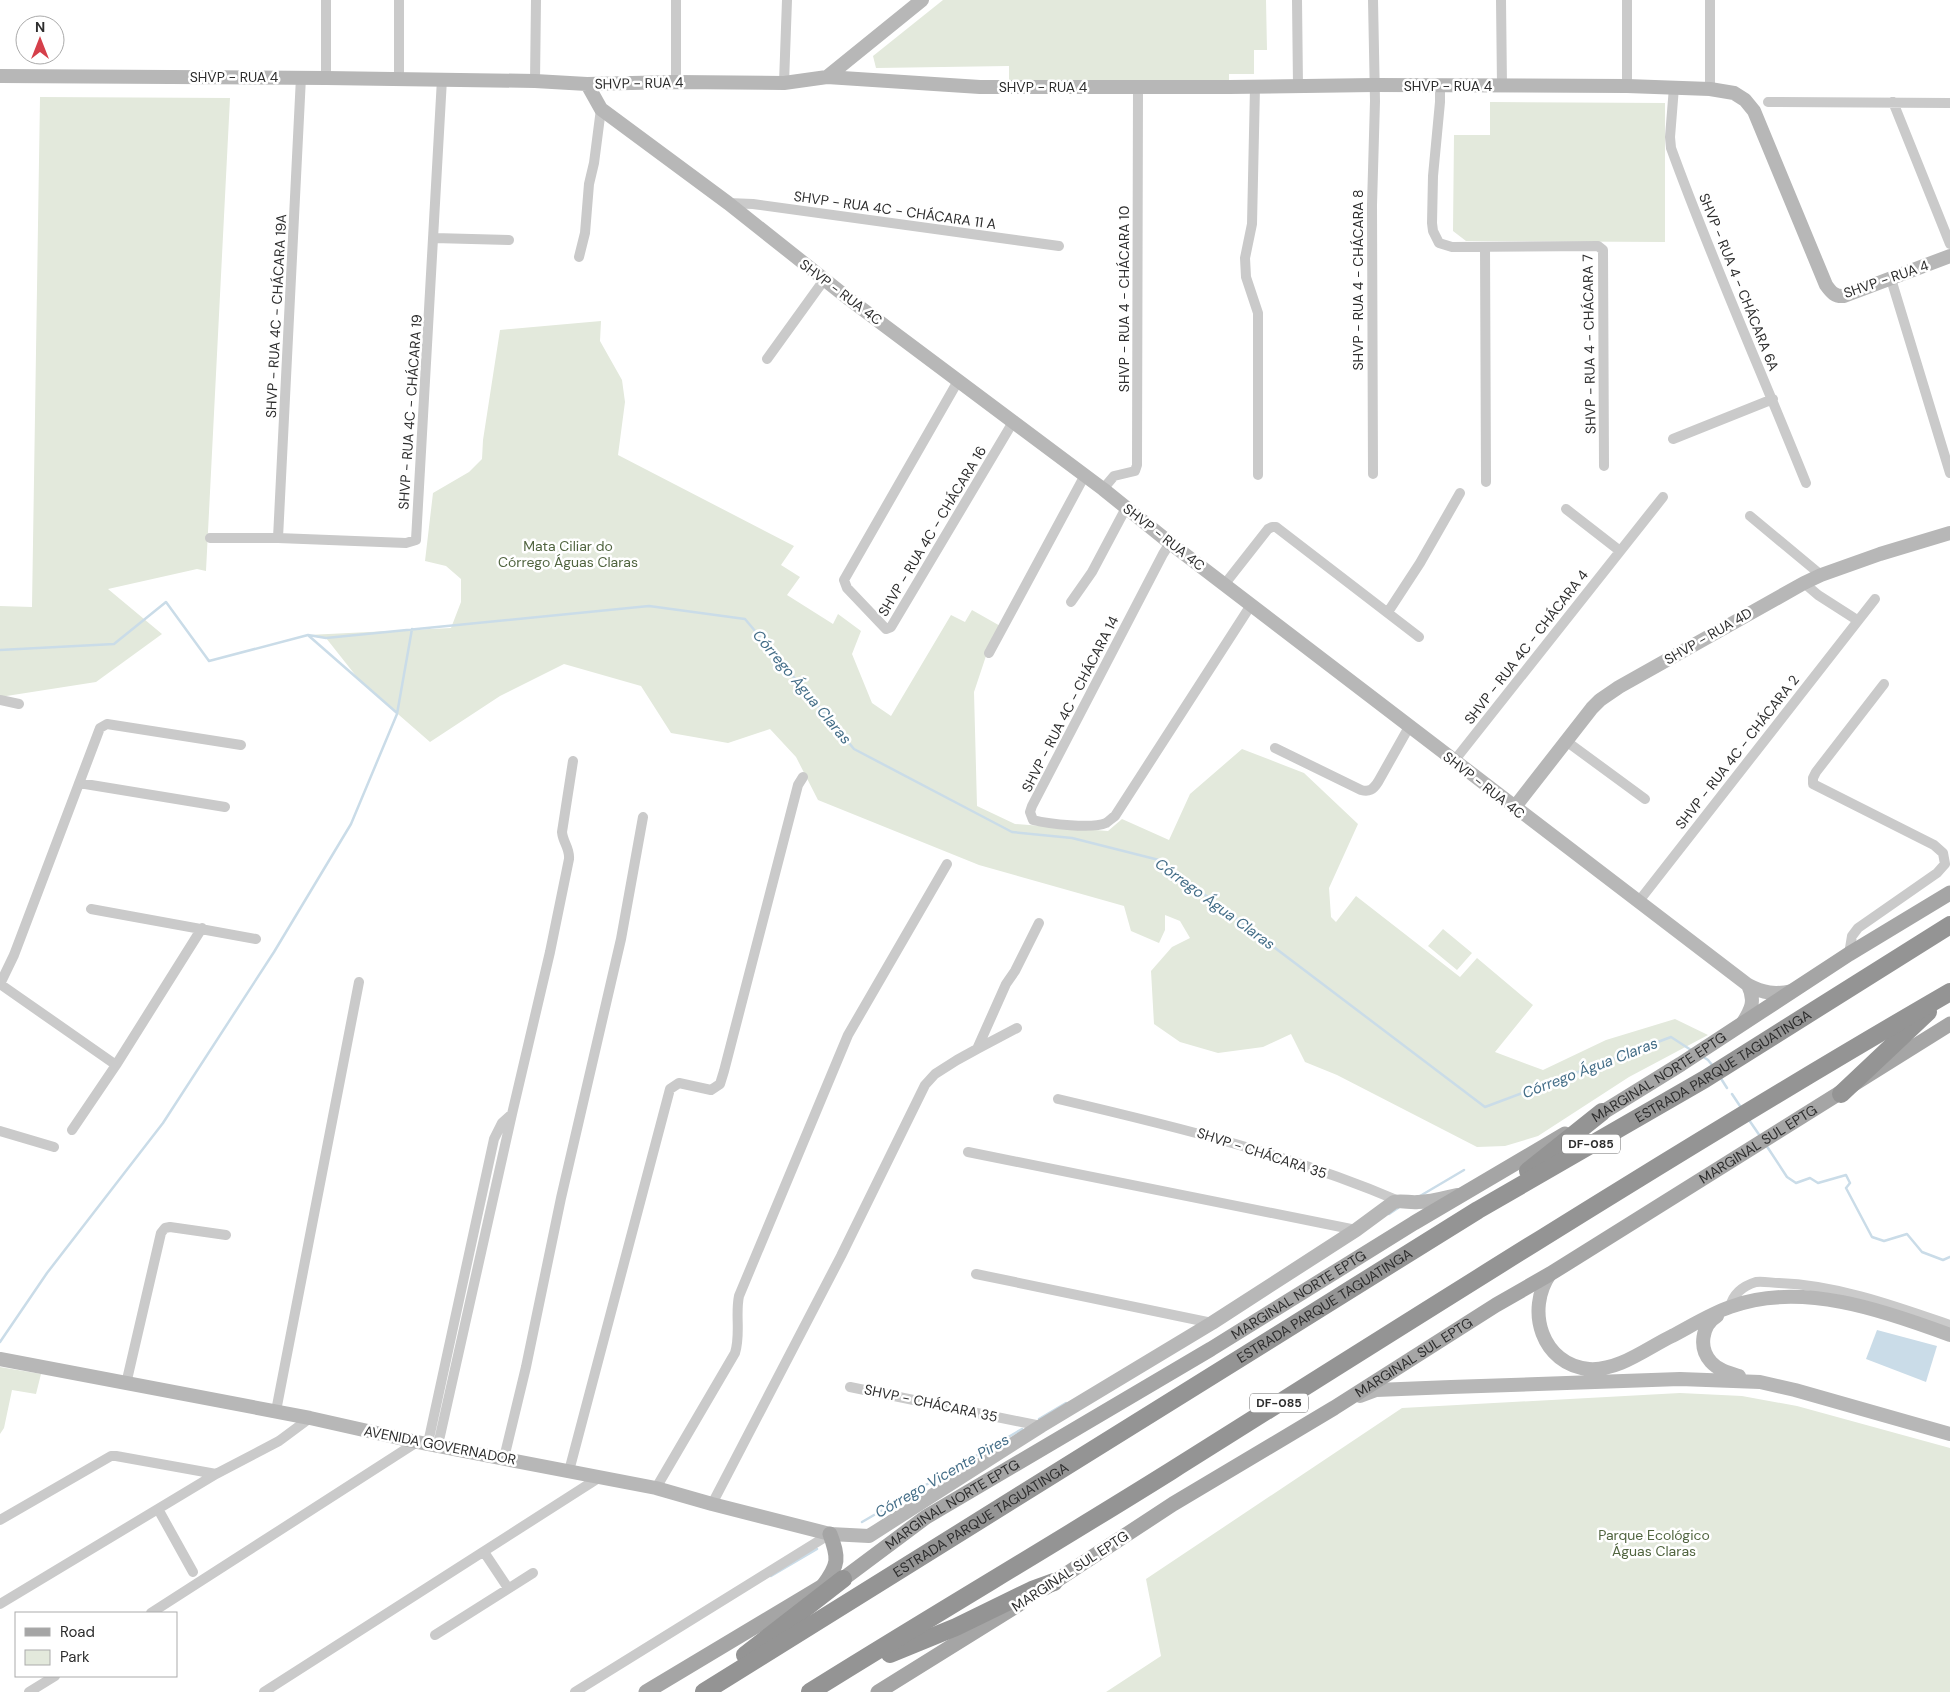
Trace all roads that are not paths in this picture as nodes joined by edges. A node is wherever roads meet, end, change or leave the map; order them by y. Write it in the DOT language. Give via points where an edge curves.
graph roads {
  1 [pos="326,0"];
  2 [pos="399,0"];
  3 [pos="536,0"];
  4 [pos="676,0"];
  5 [pos="787,0"];
  6 [pos="922,0"];
  7 [pos="1297,0"];
  8 [pos="1374,0"];
  9 [pos="1501,0"];
  10 [pos="1627,0"];
  11 [pos="1710,0"];
  12 [pos="0,76"];
  13 [pos="301,78"];
  14 [pos="326,78"];
  15 [pos="827,78"];
  16 [pos="399,79"];
  17 [pos="442,79"];
  18 [pos="535,81"];
  19 [pos="676,82"];
  20 [pos="784,83"];
  21 [pos="586,84"];
  22 [pos="1374,85"];
  23 [pos="1298,86"];
  24 [pos="1440,86"];
  25 [pos="1502,86"];
  26 [pos="1627,86"];
  27 [pos="1138,87"];
  28 [pos="1254,87"];
  29 [pos="1674,88"];
  30 [pos="1710,89"];
  31 [pos="1768,102"];
  32 [pos="1893,102"];
  33 [pos="1950,103"];
  34 [pos="601,109"];
  35 [pos="728,203"];
  36 [pos="434,238"];
  37 [pos="509,240"];
  38 [pos="1950,244"];
  39 [pos="1059,246"];
  40 [pos="1486,247"];
  41 [pos="1950,256"];
  42 [pos="579,257"];
  43 [pos="1891,279"];
  44 [pos="824,280"];
  45 [pos="767,359"];
  46 [pos="958,381"];
  47 [pos="1772,399"];
  48 [pos="1013,422"];
  49 [pos="1673,439"];
  50 [pos="1604,466"];
  51 [pos="1950,473"];
  52 [pos="1373,474"];
  53 [pos="1085,475"];
  54 [pos="1258,475"];
  55 [pos="1486,482"];
  56 [pos="1806,483"];
  57 [pos="1103,489"];
  58 [pos="1460,493"];
  59 [pos="1663,497"];
  60 [pos="1126,508"];
  61 [pos="1566,510"];
  62 [pos="1750,516"];
  63 [pos="1950,533"];
  64 [pos="210,538"];
  65 [pos="278,538"];
  66 [pos="1170,543"];
  67 [pos="1620,551"];
  68 [pos="1821,574"];
  69 [pos="1804,582"];
  70 [pos="1224,585"];
  71 [pos="1874,598"];
  72 [pos="1071,602"];
  73 [pos="1251,605"];
  74 [pos="1388,612"];
  75 [pos="1857,620"];
  76 [pos="1419,637"];
  77 [pos="989,653"];
  78 [pos="1884,684"];
  79 [pos="0,700"];
  80 [pos="19,704"];
  81 [pos="1409,727"];
  82 [pos="1566,741"];
  83 [pos="241,745"];
  84 [pos="1275,748"];
  85 [pos="574,761"];
  86 [pos="1454,761"];
  87 [pos="803,777"];
  88 [pos="79,783"];
  89 [pos="1645,799"];
  90 [pos="225,807"];
  91 [pos="1514,808"];
  92 [pos="643,817"];
  93 [pos="947,864"];
  94 [pos="1950,893"];
  95 [pos="1639,901"];
  96 [pos="91,909"];
  97 [pos="1039,923"];
  98 [pos="1950,926"];
  99 [pos="202,928"];
  100 [pos="256,939"];
  101 [pos="1849,954"];
  102 [pos="359,982"];
  103 [pos="0,984"];
  104 [pos="1748,985"];
  105 [pos="1793,991"];
  106 [pos="1950,992"];
  107 [pos="1742,1024"];
  108 [pos="1950,1024"];
  109 [pos="1017,1028"];
  110 [pos="977,1049"];
  111 [pos="116,1065"];
  112 [pos="1840,1094"];
  113 [pos="1058,1098"];
  114 [pos="1602,1112"];
  115 [pos="0,1130"];
  116 [pos="72,1130"];
  117 [pos="54,1147"];
  118 [pos="968,1152"];
  119 [pos="1466,1193"];
  120 [pos="1399,1201"];
  121 [pos="1478,1210"];
  122 [pos="1356,1230"];
  123 [pos="226,1235"];
  124 [pos="976,1274"];
  125 [pos="1550,1274"];
  126 [pos="1730,1307"];
  127 [pos="1212,1323"];
  128 [pos="1950,1325"];
  129 [pos="1950,1335"];
  130 [pos="0,1359"];
  131 [pos="1760,1382"];
  132 [pos="126,1384"];
  133 [pos="850,1387"];
  134 [pos="1334,1408"];
  135 [pos="276,1411"];
  136 [pos="310,1418"];
  137 [pos="1041,1426"];
  138 [pos="1950,1434"];
  139 [pos="428,1444"];
  140 [pos="504,1458"];
  141 [pos="569,1470"];
  142 [pos="216,1474"];
  143 [pos="600,1478"];
  144 [pos="656,1488"];
  145 [pos="712,1504"];
  146 [pos="158,1509"];
  147 [pos="0,1520"];
  148 [pos="830,1534"];
  149 [pos="484,1552"];
  150 [pos="193,1572"];
  151 [pos="533,1572"];
  152 [pos="843,1578"];
  153 [pos="1054,1582"];
  154 [pos="823,1586"];
  155 [pos="508,1588"];
  156 [pos="0,1604"];
  157 [pos="153,1612"];
  158 [pos="434,1635"];
  159 [pos="52,1677"];
  160 [pos="829,1680"];
  161 [pos="29,1692"];
  162 [pos="264,1692"];
  163 [pos="575,1692"];
  164 [pos="646,1692"];
  165 [pos="697,1692"];
  166 [pos="704,1692"];
  167 [pos="810,1692"];
  168 [pos="878,1692"];
  1 -- 14 [label="street"];
  2 -- 16 [label="street"];
  3 -- 18 [label="street"];
  4 -- 19 [label="street"];
  5 -- 20 [label="street"];
  6 -- 15 [label="street"];
  7 -- 23 [label="street"];
  8 -- 22 [label="street, SHVP - RUA 4 - CHÁCARA 8"];
  9 -- 25 [label="street"];
  10 -- 26 [label="street"];
  11 -- 30 [label="street"];
  12 -- 13 [label="street, SHVP - RUA 4"];
  13 -- 14 [label="street, SHVP - RUA 4"];
  13 -- 65 [label="street, SHVP - RUA 4C - CHÁCARA 19A"];
  14 -- 16 [label="street, SHVP - RUA 4"];
  15 -- 20 [label="street, SHVP - RUA 4"];
  15 -- 27 [label="street, SHVP - RUA 4" via="980,87"];
  16 -- 17 [label="street, SHVP - RUA 4"];
  17 -- 18 [label="street, SHVP - RUA 4"];
  17 -- 36 [label="street, SHVP - RUA 4C - CHÁCARA 19"];
  18 -- 21 [label="street, SHVP - RUA 4"];
  19 -- 20 [label="street, SHVP - RUA 4"];
  19 -- 21 [label="street, SHVP - RUA 4"];
  21 -- 34 [label="street, SHVP - RUA 4C"];
  22 -- 23 [label="street, SHVP - RUA 4"];
  22 -- 24 [label="street, SHVP - RUA 4"];
  22 -- 52 [label="street, SHVP - RUA 4 - CHÁCARA 8"];
  23 -- 28 [label="street, SHVP - RUA 4"];
  24 -- 25 [label="street, SHVP - RUA 4"];
  24 -- 40 [label="street, SHVP - RUA 4 - CHÁCARA 7" via="1433,176 1433,231 1443,245"];
  25 -- 26 [label="street, SHVP - RUA 4"];
  26 -- 29 [label="street, SHVP - RUA 4"];
  27 -- 28 [label="street, SHVP - RUA 4"];
  27 -- 57 [label="street, SHVP - RUA 4 - CHÁCARA 10" via="1137,465 1135,472 1114,476"];
  28 -- 54 [label="street" via="1252,224 1245,258 1246,277 1258,313"];
  29 -- 30 [label="street, SHVP - RUA 4"];
  29 -- 47 [label="street, SHVP - RUA 4 - CHÁCARA 6A" via="1671,148"];
  30 -- 43 [label="street, SHVP - RUA 4" via="1740,95 1754,111 1830,291 1839,297"];
  31 -- 32 [label="street"];
  32 -- 33 [label="street"];
  32 -- 38 [label="street"];
  34 -- 35 [label="street, SHVP - RUA 4C"];
  34 -- 42 [label="street"];
  35 -- 39 [label="street, SHVP - RUA 4C - CHÁCARA 11 A"];
  35 -- 44 [label="street, SHVP - RUA 4C"];
  36 -- 37 [label="street"];
  36 -- 65 [label="street, SHVP - RUA 4C - CHÁCARA 19" via="416,540 406,543"];
  40 -- 50 [label="street, SHVP - RUA 4 - CHÁCARA 7" via="1598,246 1603,250"];
  40 -- 55 [label="street"];
  41 -- 43 [label="street, SHVP - RUA 4"];
  43 -- 51 [label="street"];
  44 -- 45 [label="street"];
  44 -- 46 [label="street, SHVP - RUA 4C"];
  46 -- 48 [label="street, SHVP - RUA 4C"];
  46 -- 48 [label="street, SHVP - RUA 4C - CHÁCARA 16" via="844,580 846,588 886,629 891,626"];
  47 -- 49 [label="street"];
  47 -- 56 [label="street, SHVP - RUA 4 - CHÁCARA 6A"];
  48 -- 53 [label="street, SHVP - RUA 4C"];
  53 -- 57 [label="street, SHVP - RUA 4C"];
  53 -- 77 [label="street"];
  57 -- 60 [label="street, SHVP - RUA 4C"];
  58 -- 74 [label="street"];
  59 -- 67 [label="street, SHVP - RUA 4C - CHÁCARA 4"];
  60 -- 66 [label="street, SHVP - RUA 4C"];
  60 -- 72 [label="street" via="1092,572"];
  61 -- 67 [label="street"];
  62 -- 68 [label="street"];
  63 -- 68 [label="street, SHVP - RUA 4D"];
  64 -- 65 [label="street, SHVP - RUA 4C - CHÁCARA 19"];
  66 -- 70 [label="street, SHVP - RUA 4C"];
  66 -- 73 [label="street, SHVP - RUA 4C - CHÁCARA 14" via="1032,806 1033,820 1047,824 1099,825 1115,816"];
  67 -- 86 [label="street, SHVP - RUA 4C - CHÁCARA 4"];
  68 -- 69 [label="street, SHVP - RUA 4D"];
  69 -- 75 [label="street"];
  69 -- 82 [label="street, SHVP - RUA 4D" via="1609,694 1592,708"];
  70 -- 73 [label="street, SHVP - RUA 4C"];
  70 -- 74 [label="street" via="1268,530 1276,526"];
  71 -- 75 [label="street, SHVP - RUA 4C - CHÁCARA 2"];
  73 -- 81 [label="street, SHVP - RUA 4C"];
  74 -- 76 [label="street"];
  75 -- 95 [label="street, SHVP - RUA 4C - CHÁCARA 2"];
  78 -- 101 [label="street" via="1816,772 1813,784 1934,845 1943,853 1945,864 1937,873 1858,928 1852,936"];
  79 -- 80 [label="street"];
  81 -- 84 [label="street" via="1374,788 1368,791"];
  81 -- 86 [label="street, SHVP - RUA 4C"];
  82 -- 89 [label="street"];
  82 -- 91 [label="street, SHVP - RUA 4D"];
  83 -- 88 [label="street" via="105,725 98,731"];
  85 -- 139 [label="street" via="562,832 569,859 550,952"];
  86 -- 91 [label="street, SHVP - RUA 4C"];
  87 -- 141 [label="street" via="798,785 720,1084 712,1090 679,1084 670,1089"];
  88 -- 90 [label="street"];
  88 -- 103 [label="street" via="14,956"];
  91 -- 95 [label="street, SHVP - RUA 4C"];
  92 -- 140 [label="street" via="621,939"];
  93 -- 144 [label="street" via="848,1035 739,1296 739,1336 735,1353"];
  94 -- 101 [label="main road, MARGINAL NORTE EPTG"];
  95 -- 104 [label="street, SHVP - RUA 4C"];
  96 -- 99 [label="street"];
  97 -- 110 [label="street" via="1006,984"];
  98 -- 121 [label="highway, ESTRADA PARQUE TAGUATINGA / DF-085" via="1705,1079"];
  99 -- 100 [label="street"];
  99 -- 111 [label="street"];
  101 -- 105 [label="main road, MARGINAL NORTE EPTG"];
  102 -- 135 [label="street"];
  103 -- 111 [label="street"];
  104 -- 105 [label="street, SHVP - RUA 4C" via="1769,994"];
  104 -- 107 [label="street" via="1752,1004"];
  105 -- 107 [label="main road, MARGINAL NORTE EPTG"];
  106 -- 112 [label="highway"];
  106 -- 160 [label="highway, DF-085" via="1727,1124 1120,1503"];
  107 -- 114 [label="main road, MARGINAL NORTE EPTG"];
  108 -- 112 [label="main road, MARGINAL SUL EPTG"];
  109 -- 110 [label="street"];
  110 -- 145 [label="street" via="935,1074 925,1085 841,1256"];
  111 -- 116 [label="street"];
  112 -- 125 [label="main road, MARGINAL SUL EPTG"];
  113 -- 120 [label="street, SHVP - CHÁCARA 35" via="1207,1135 1305,1165"];
  114 -- 119 [label="main road, MARGINAL NORTE EPTG"];
  114 -- 121 [label="highway"];
  115 -- 117 [label="street"];
  118 -- 122 [label="street"];
  119 -- 120 [label="street, SHVP - CHÁCARA 35" via="1435,1200"];
  119 -- 152 [label="main road, MARGINAL NORTE EPTG" via="1211,1349 926,1517"];
  120 -- 122 [label="street"];
  121 -- 166 [label="highway, ESTRADA PARQUE TAGUATINGA / DF-085"];
  122 -- 127 [label="street"];
  123 -- 132 [label="street" via="170,1227 161,1233"];
  124 -- 127 [label="street"];
  125 -- 126 [label="street" via="1540,1295 1537,1312 1540,1327 1556,1354 1578,1367 1601,1369 1622,1362"];
  125 -- 134 [label="main road, MARGINAL SUL EPTG"];
  126 -- 128 [label="street" via="1732,1297 1757,1282 1800,1284 1858,1296"];
  126 -- 129 [label="street" via="1759,1300 1796,1297 1838,1300"];
  126 -- 131 [label="street" via="1710,1320 1704,1334 1704,1349 1710,1361 1722,1371"];
  127 -- 137 [label="street"];
  130 -- 132 [label="street, AVENIDA GOVERNADOR"];
  131 -- 134 [label="street" via="1680,1379 1376,1390"];
  131 -- 138 [label="street"];
  132 -- 135 [label="street, AVENIDA GOVERNADOR"];
  133 -- 137 [label="street, SHVP - CHÁCARA 35"];
  134 -- 153 [label="main road, MARGINAL SUL EPTG" via="1173,1504"];
  135 -- 136 [label="street, AVENIDA GOVERNADOR"];
  136 -- 139 [label="street, AVENIDA GOVERNADOR"];
  136 -- 142 [label="street" via="279,1441"];
  137 -- 148 [label="street, AVENIDA GOVERNADOR" via="876,1532 868,1536"];
  139 -- 140 [label="street, AVENIDA GOVERNADOR"];
  139 -- 157 [label="street"];
  140 -- 141 [label="street, AVENIDA GOVERNADOR"];
  141 -- 143 [label="street, AVENIDA GOVERNADOR"];
  142 -- 146 [label="street"];
  142 -- 147 [label="street" via="111,1456"];
  143 -- 144 [label="street, AVENIDA GOVERNADOR"];
  143 -- 149 [label="street"];
  144 -- 145 [label="street, AVENIDA GOVERNADOR"];
  145 -- 148 [label="street, AVENIDA GOVERNADOR"];
  146 -- 150 [label="street"];
  146 -- 156 [label="street"];
  148 -- 154 [label="main road" via="837,1562"];
  148 -- 163 [label="street"];
  149 -- 155 [label="street"];
  149 -- 162 [label="street"];
  151 -- 155 [label="street"];
  152 -- 154 [label="main road, MARGINAL NORTE EPTG"];
  152 -- 165 [label="highway"];
  153 -- 160 [label="highway"];
  153 -- 168 [label="main road, MARGINAL SUL EPTG"];
  154 -- 164 [label="main road, MARGINAL NORTE EPTG"];
  155 -- 158 [label="street"];
  159 -- 161 [label="street"];
  160 -- 167 [label="highway, DF-085"];
}
